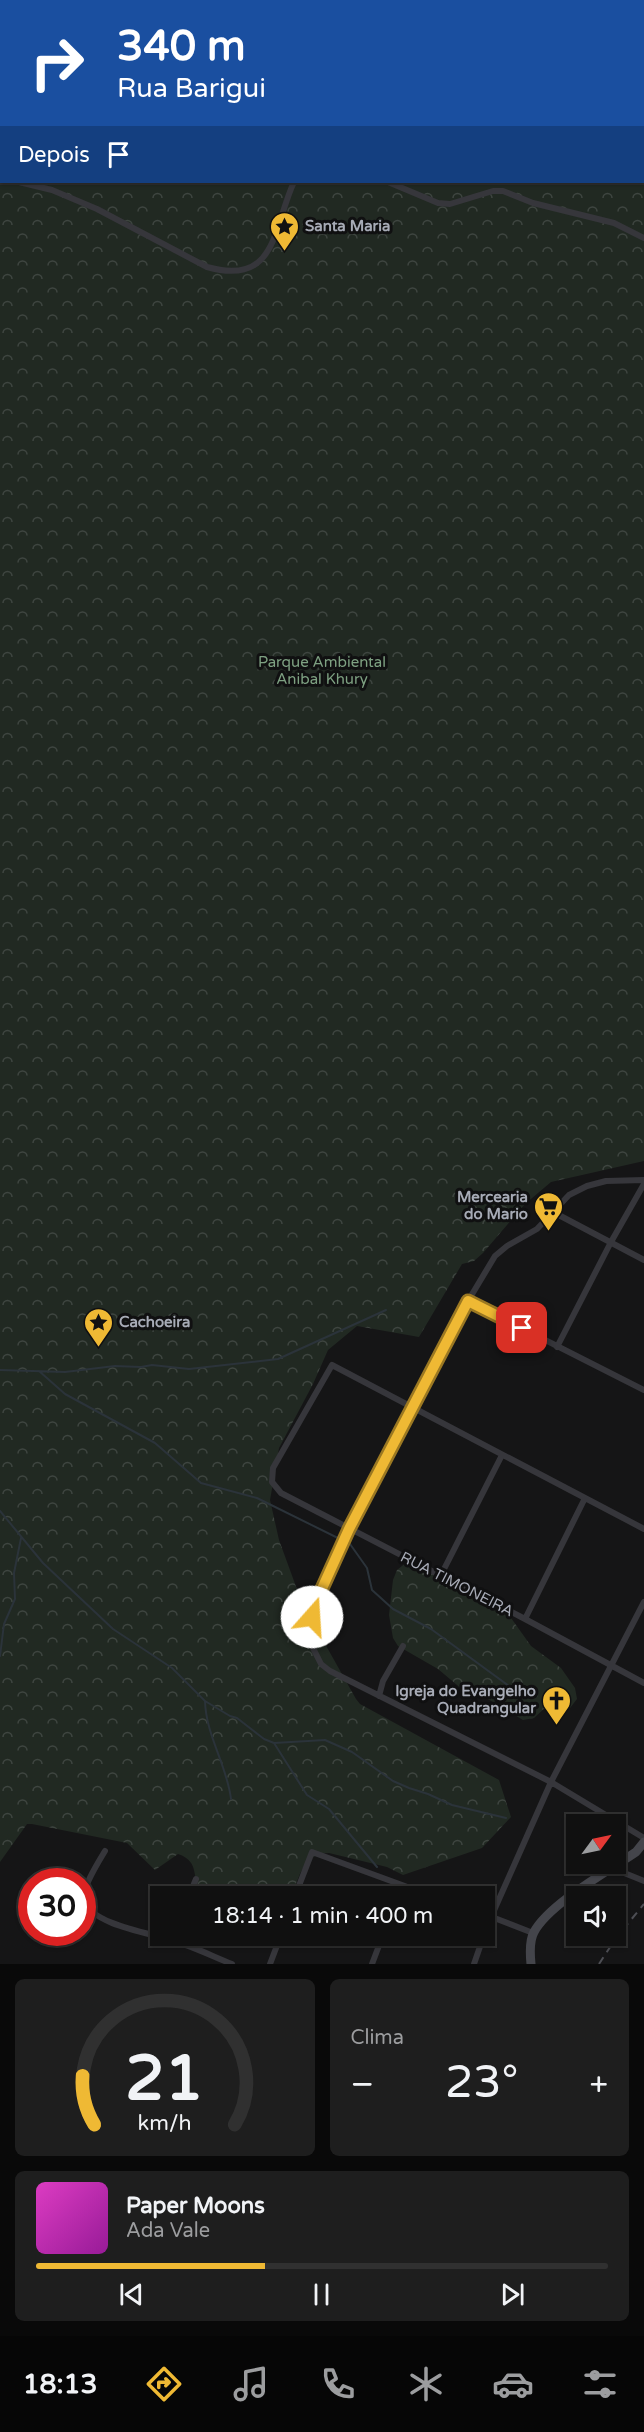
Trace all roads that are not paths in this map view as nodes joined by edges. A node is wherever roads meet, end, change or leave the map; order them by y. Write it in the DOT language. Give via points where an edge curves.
graph roads {
  1 [pos="23,183"];
  2 [pos="294,183"];
  3 [pos="390,183"];
  4 [pos="644,238"];
  5 [pos="644,1182"];
  6 [pos="553,1212"];
  7 [pos="611,1242"];
  8 [pos="644,1260"];
  9 [pos="468,1301"];
  10 [pos="557,1347"];
  11 [pos="644,1390"];
  12 [pos="413,1408"];
  13 [pos="502,1455"];
  14 [pos="585,1498"];
  15 [pos="644,1528"];
  16 [pos="349,1529"];
  17 [pos="440,1577"];
  18 [pos="644,1602"];
  19 [pos="525,1619"];
  20 [pos="403,1646"];
  21 [pos="612,1666"];
  22 [pos="644,1683"];
  23 [pos="379,1696"];
  24 [pos="551,1782"];
  25 [pos="644,1840"];
  26 [pos="105,1851"];
  27 [pos="626,1859"];
  28 [pos="603,1874"];
  29 [pos="626,1874"];
  30 [pos="195,1879"];
  31 [pos="644,1881"];
  32 [pos="401,1885"];
  33 [pos="193,1886"];
  34 [pos="300,1886"];
  35 [pos="495,1898"];
  36 [pos="495,1918"];
  37 [pos="150,1933"];
  38 [pos="533,1933"];
  39 [pos="191,1946"];
  40 [pos="277,1946"];
  41 [pos="379,1946"];
  42 [pos="480,1946"];
  43 [pos="232,1964"];
  44 [pos="270,1964"];
  45 [pos="372,1964"];
  46 [pos="474,1964"];
  47 [pos="531,1964"];
  1 -- 2 [label="street" via="97,208 221,271 250,268 262,260 272,246"];
  3 -- 4 [label="street" via="438,203 450,204 493,190 503,191 533,203 614,223"];
  5 -- 6 [label="street" via="606,1181 588,1186 568,1195"];
  5 -- 7 [label="street"];
  6 -- 7 [label="street"];
  6 -- 9 [label="street" via="537,1229 495,1256"];
  7 -- 8 [label="street"];
  7 -- 10 [label="street"];
  9 -- 10 [label="street"];
  9 -- 12 [label="street"];
  10 -- 11 [label="street"];
  12 -- 13 [label="street"];
  12 -- 16 [label="street"];
  12 -- 16 [label="street, RUA TIMONEIRA" via="332,1365 273,1468 272,1482 281,1493"];
  13 -- 14 [label="street"];
  13 -- 17 [label="street"];
  14 -- 15 [label="street"];
  14 -- 19 [label="street"];
  16 -- 17 [label="street, RUA TIMONEIRA"];
  16 -- 23 [label="street" via="315,1604 313,1648 321,1664 330,1671"];
  17 -- 19 [label="street, RUA TIMONEIRA"];
  18 -- 21 [label="street"];
  19 -- 21 [label="street, RUA TIMONEIRA"];
  20 -- 23 [label="street"];
  21 -- 22 [label="street, RUA TIMONEIRA"];
  21 -- 24 [label="street"];
  23 -- 24 [label="street"];
  24 -- 25 [label="street"];
  24 -- 35 [label="street"];
  25 -- 27 [label="main road"];
  26 -- 37 [label="street" via="83,1893 84,1901 90,1909 122,1928"];
  28 -- 38 [label="main road" via="558,1906"];
  29 -- 31 [label="street"];
  30 -- 33 [label="street"];
  32 -- 34 [label="street" via="312,1852"];
  36 -- 38 [label="street"];
  38 -- 47 [label="main road"];
  39 -- 43 [label="street"];
  40 -- 44 [label="street"];
  41 -- 45 [label="street"];
  42 -- 46 [label="street"];
}
